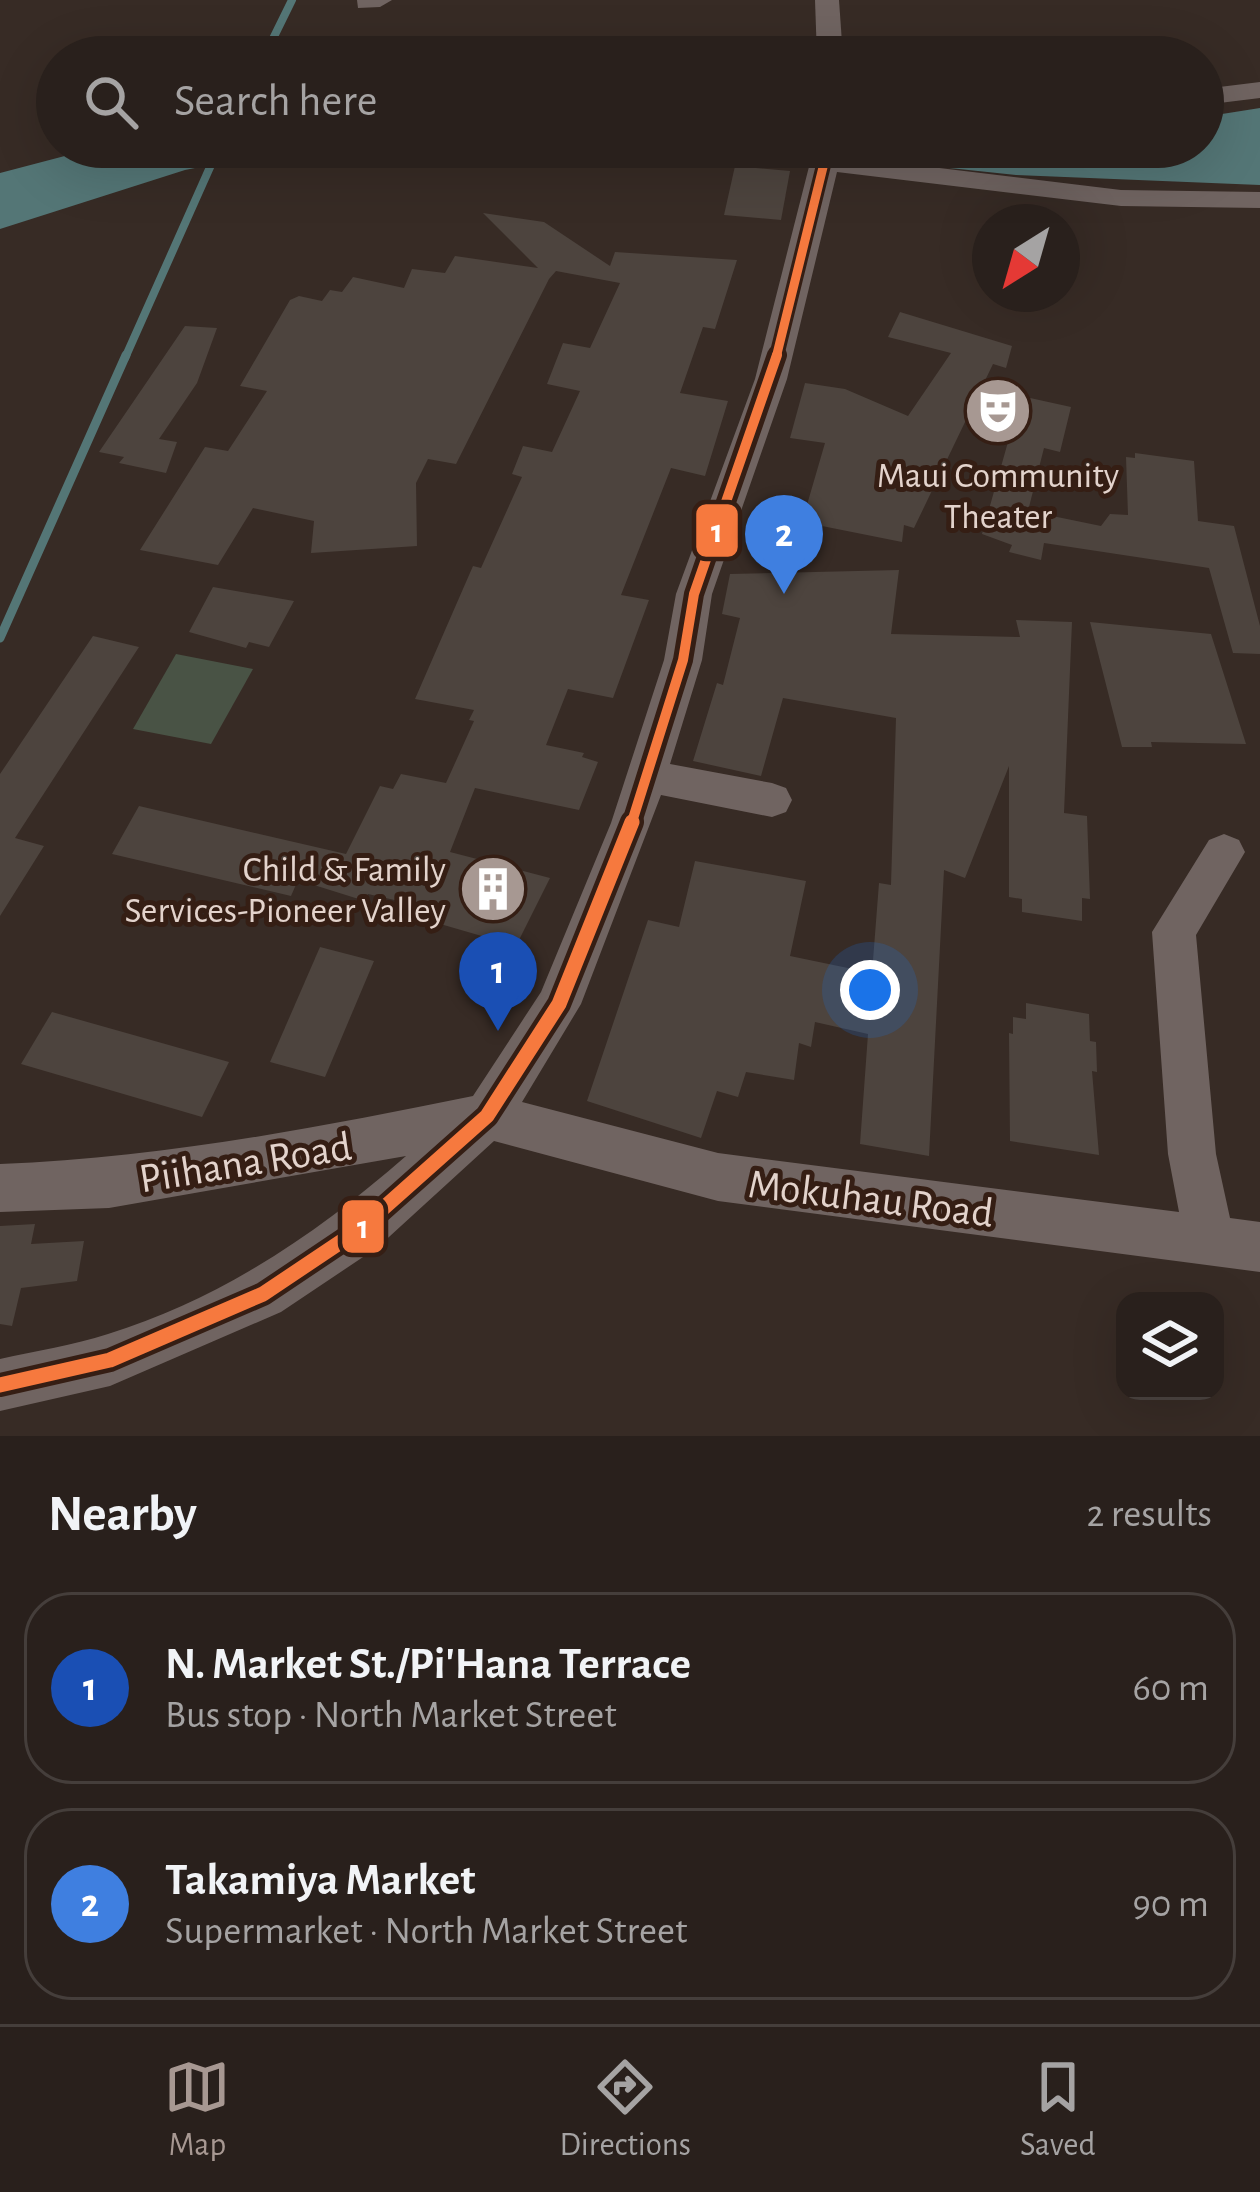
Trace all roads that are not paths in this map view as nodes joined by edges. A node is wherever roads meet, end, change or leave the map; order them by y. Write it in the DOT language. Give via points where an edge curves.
graph roads {
  1 [pos="827,0"];
  2 [pos="829,36"];
  3 [pos="1260,90"];
  4 [pos="1224,94"];
  5 [pos="824,168"];
  6 [pos="913,168"];
  7 [pos="1260,200"];
  8 [pos="647,776"];
  9 [pos="772,800"];
  10 [pos="1224,852"];
  11 [pos="487,1116"];
  12 [pos="0,1188"];
  13 [pos="1210,1241"];
  14 [pos="1260,1247"];
  15 [pos="0,1384"];
  1 -- 2 [label="street"];
  3 -- 4 [label="street"];
  5 -- 8 [label="street" via="771,379 694,594"];
  6 -- 7 [label="street" via="1098,196"];
  8 -- 9 [label="street"];
  8 -- 11 [label="street" via="559,1004"];
  10 -- 13 [label="street" via="1174,932 1192,1154"];
  11 -- 12 [label="street, Piihana Road" via="132,1180"];
  11 -- 13 [label="street, Mokuhau Road" via="718,1177"];
  11 -- 15 [label="street" via="360,1229 263,1294 110,1360"];
  13 -- 14 [label="street, Mokuhau Road"];
}
